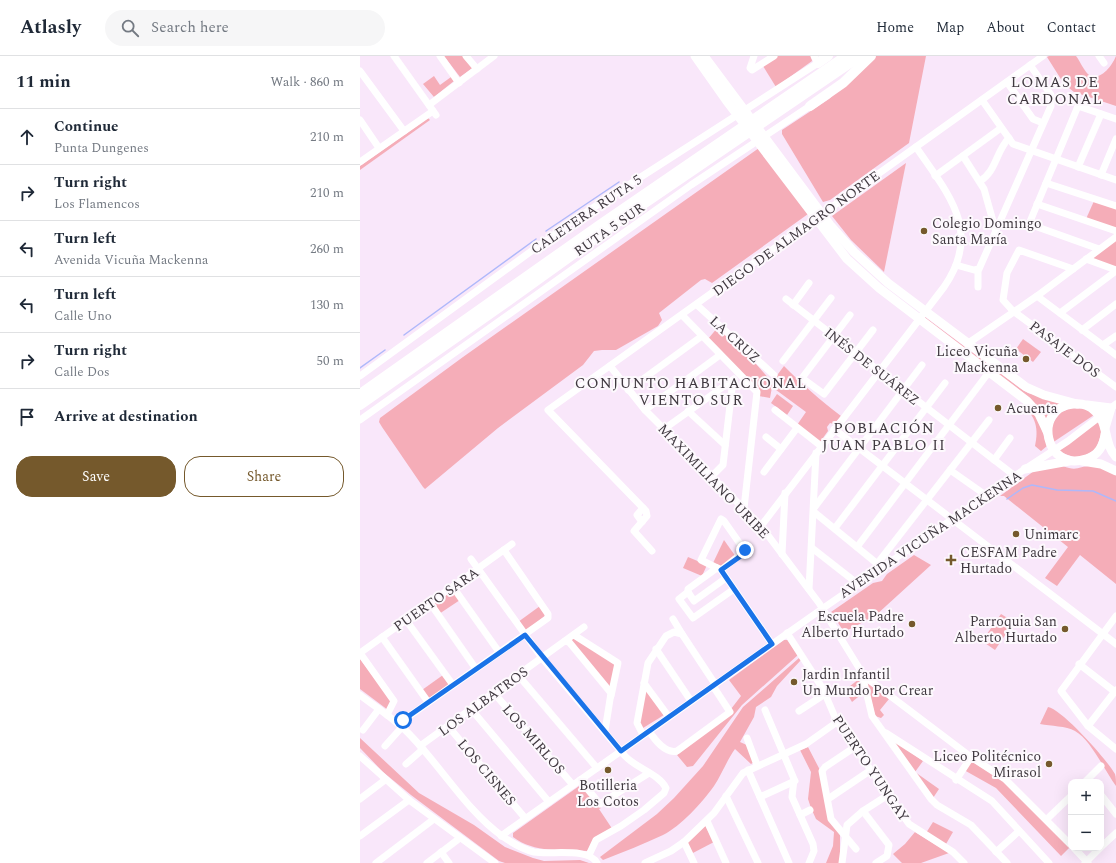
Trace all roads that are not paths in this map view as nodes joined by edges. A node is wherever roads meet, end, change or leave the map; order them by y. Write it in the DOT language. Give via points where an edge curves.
graph roads {
  1 [pos="394,56"];
  2 [pos="440,56"];
  3 [pos="466,56"];
  4 [pos="494,56"];
  5 [pos="695,56"];
  6 [pos="704,56"];
  7 [pos="754,56"];
  8 [pos="774,56"];
  9 [pos="828,56"];
  10 [pos="846,56"];
  11 [pos="860,56"];
  12 [pos="871,56"];
  13 [pos="1043,56"];
  14 [pos="816,59"];
  15 [pos="1030,65"];
  16 [pos="477,70"];
  17 [pos="360,71"];
  18 [pos="460,82"];
  19 [pos="1007,82"];
  20 [pos="729,97"];
  21 [pos="982,100"];
  22 [pos="810,106"];
  23 [pos="432,110"];
  24 [pos="1101,114"];
  25 [pos="1116,119"];
  26 [pos="360,120"];
  27 [pos="1044,123"];
  28 [pos="1001,128"];
  29 [pos="404,131"];
  30 [pos="1008,138"];
  31 [pos="1116,139"];
  32 [pos="916,147"];
  33 [pos="379,148"];
  34 [pos="1032,151"];
  35 [pos="963,156"];
  36 [pos="1056,159"];
  37 [pos="360,162"];
  38 [pos="1078,167"];
  39 [pos="1101,175"];
  40 [pos="935,176"];
  41 [pos="1116,180"];
  42 [pos="980,181"];
  43 [pos="1046,183"];
  44 [pos="1037,204"];
  45 [pos="1116,206"];
  46 [pos="819,216"];
  47 [pos="1116,231"];
  48 [pos="996,232"];
  49 [pos="1116,237"];
  50 [pos="1099,249"];
  51 [pos="1086,259"];
  52 [pos="956,265"];
  53 [pos="1073,269"];
  54 [pos="978,270"];
  55 [pos="1116,270"];
  56 [pos="809,283"];
  57 [pos="978,287"];
  58 [pos="1037,296"];
  59 [pos="831,298"];
  60 [pos="786,299"];
  61 [pos="793,304"];
  62 [pos="1116,304"];
  63 [pos="697,305"];
  64 [pos="1014,311"];
  65 [pos="1060,313"];
  66 [pos="682,315"];
  67 [pos="850,315"];
  68 [pos="922,315"];
  69 [pos="814,321"];
  70 [pos="873,330"];
  71 [pos="1082,330"];
  72 [pos="702,336"];
  73 [pos="833,336"];
  74 [pos="1116,336"];
  75 [pos="967,344"];
  76 [pos="1103,345"];
  77 [pos="855,353"];
  78 [pos="720,355"];
  79 [pos="1116,355"];
  80 [pos="783,361"];
  81 [pos="922,365"];
  82 [pos="610,366"];
  83 [pos="880,371"];
  84 [pos="989,372"];
  85 [pos="740,374"];
  86 [pos="774,375"];
  87 [pos="360,376"];
  88 [pos="733,380"];
  89 [pos="945,383"];
  90 [pos="1116,387"];
  91 [pos="628,390"];
  92 [pos="903,390"];
  93 [pos="360,394"];
  94 [pos="1081,404"];
  95 [pos="360,405"];
  96 [pos="1114,406"];
  97 [pos="926,408"];
  98 [pos="645,410"];
  99 [pos="775,410"];
  100 [pos="688,411"];
  101 [pos="1100,416"];
  102 [pos="360,420"];
  103 [pos="989,420"];
  104 [pos="949,425"];
  105 [pos="664,428"];
  106 [pos="797,428"];
  107 [pos="834,429"];
  108 [pos="1047,431"];
  109 [pos="1105,432"];
  110 [pos="766,437"];
  111 [pos="1010,438"];
  112 [pos="972,442"];
  113 [pos="725,445"];
  114 [pos="821,446"];
  115 [pos="781,449"];
  116 [pos="858,449"];
  117 [pos="1053,449"];
  118 [pos="816,453"];
  119 [pos="1116,457"];
  120 [pos="994,460"];
  121 [pos="1076,461"];
  122 [pos="881,466"];
  123 [pos="1025,469"];
  124 [pos="950,470"];
  125 [pos="1116,471"];
  126 [pos="764,472"];
  127 [pos="712,476"];
  128 [pos="1015,476"];
  129 [pos="904,484"];
  130 [pos="786,492"];
  131 [pos="987,496"];
  132 [pos="927,500"];
  133 [pos="744,508"];
  134 [pos="814,510"];
  135 [pos="952,519"];
  136 [pos="760,526"];
  137 [pos="835,528"];
  138 [pos="512,544"];
  139 [pos="857,547"];
  140 [pos="812,548"];
  141 [pos="504,550"];
  142 [pos="652,551"];
  143 [pos="782,554"];
  144 [pos="471,558"];
  145 [pos="880,566"];
  146 [pos="478,569"];
  147 [pos="719,569"];
  148 [pos="726,578"];
  149 [pos="858,584"];
  150 [pos="453,587"];
  151 [pos="734,589"];
  152 [pos="809,589"];
  153 [pos="688,592"];
  154 [pos="430,603"];
  155 [pos="823,608"];
  156 [pos="1116,616"];
  157 [pos="673,619"];
  158 [pos="406,620"];
  159 [pos="584,627"];
  160 [pos="787,633"];
  161 [pos="682,634"];
  162 [pos="1103,634"];
  163 [pos="525,635"];
  164 [pos="574,635"];
  165 [pos="382,637"];
  166 [pos="565,641"];
  167 [pos="772,644"];
  168 [pos="1116,644"];
  169 [pos="656,649"];
  170 [pos="499,652"];
  171 [pos="360,653"];
  172 [pos="542,658"];
  173 [pos="1079,664"];
  174 [pos="476,669"];
  175 [pos="862,674"];
  176 [pos="518,675"];
  177 [pos="644,683"];
  178 [pos="453,685"];
  179 [pos="714,685"];
  180 [pos="1116,691"];
  181 [pos="494,693"];
  182 [pos="825,694"];
  183 [pos="360,695"];
  184 [pos="611,696"];
  185 [pos="692,701"];
  186 [pos="428,702"];
  187 [pos="379,709"];
  188 [pos="472,709"];
  189 [pos="765,710"];
  190 [pos="799,711"];
  191 [pos="387,715"];
  192 [pos="669,717"];
  193 [pos="837,722"];
  194 [pos="400,726"];
  195 [pos="448,726"];
  196 [pos="1088,726"];
  197 [pos="363,730"];
  198 [pos="605,731"];
  199 [pos="882,731"];
  200 [pos="646,733"];
  201 [pos="746,738"];
  202 [pos="385,746"];
  203 [pos="855,747"];
  204 [pos="422,748"];
  205 [pos="1116,749"];
  206 [pos="621,751"];
  207 [pos="784,754"];
  208 [pos="971,757"];
  209 [pos="362,760"];
  210 [pos="406,764"];
  211 [pos="757,765"];
  212 [pos="1101,766"];
  213 [pos="597,768"];
  214 [pos="748,770"];
  215 [pos="871,770"];
  216 [pos="648,773"];
  217 [pos="1089,779"];
  218 [pos="385,780"];
  219 [pos="580,780"];
  220 [pos="956,780"];
  221 [pos="795,781"];
  222 [pos="573,785"];
  223 [pos="787,785"];
  224 [pos="888,795"];
  225 [pos="726,796"];
  226 [pos="792,796"];
  227 [pos="760,797"];
  228 [pos="1104,798"];
  229 [pos="360,799"];
  230 [pos="828,799"];
  231 [pos="1068,799"];
  232 [pos="409,800"];
  233 [pos="1107,801"];
  234 [pos="549,802"];
  235 [pos="1104,804"];
  236 [pos="810,810"];
  237 [pos="863,811"];
  238 [pos="1116,814"];
  239 [pos="800,815"];
  240 [pos="525,818"];
  241 [pos="1047,819"];
  242 [pos="434,820"];
  243 [pos="707,821"];
  244 [pos="1019,831"];
  245 [pos="1116,833"];
  246 [pos="360,836"];
  247 [pos="501,836"];
  248 [pos="844,836"];
  249 [pos="460,838"];
  250 [pos="1068,839"];
  251 [pos="684,842"];
  252 [pos="1104,845"];
  253 [pos="856,849"];
  254 [pos="1077,851"];
  255 [pos="1098,851"];
  256 [pos="441,852"];
  257 [pos="996,852"];
  258 [pos="589,855"];
  259 [pos="661,860"];
  260 [pos="1086,862"];
  261 [pos="376,863"];
  262 [pos="427,863"];
  263 [pos="449,863"];
  264 [pos="494,863"];
  265 [pos="597,863"];
  266 [pos="645,863"];
  267 [pos="694,863"];
  268 [pos="726,863"];
  269 [pos="758,863"];
  270 [pos="789,863"];
  271 [pos="809,863"];
  272 [pos="842,863"];
  273 [pos="876,863"];
  274 [pos="963,863"];
  275 [pos="1007,863"];
  276 [pos="1049,863"];
  1 -- 23 [label="street"];
  2 -- 18 [label="street"];
  3 -- 16 [label="street"];
  4 -- 16 [label="street"];
  5 -- 20 [label="main road"];
  6 -- 20 [label="main road"];
  7 -- 8 [label="street" via="751,69 754,70"];
  9 -- 14 [label="highway"];
  10 -- 93 [label="highway, RUTA 5 SUR"];
  11 -- 95 [label="highway, RUTA 5 SUR" via="636,209"];
  12 -- 22 [label="highway" via="843,84"];
  13 -- 15 [label="street, DIEGO DE ALMAGRO NORTE"];
  14 -- 87 [label="street, CALETERA RUTA 5" via="574,220"];
  15 -- 19 [label="street, DIEGO DE ALMAGRO NORTE"];
  15 -- 27 [label="street" via="1051,97 1051,106"];
  16 -- 18 [label="street"];
  17 -- 29 [label="street"];
  18 -- 23 [label="street"];
  19 -- 21 [label="street, DIEGO DE ALMAGRO NORTE"];
  19 -- 27 [label="street" via="1034,119"];
  20 -- 46 [label="main road"];
  21 -- 28 [label="street"];
  21 -- 32 [label="street, DIEGO DE ALMAGRO NORTE"];
  22 -- 102 [label="street" via="691,185"];
  23 -- 29 [label="street"];
  24 -- 25 [label="street"];
  24 -- 36 [label="street" via="1078,106"];
  24 -- 38 [label="street"];
  26 -- 33 [label="street"];
  27 -- 34 [label="street"];
  28 -- 30 [label="street"];
  28 -- 35 [label="street"];
  29 -- 33 [label="street"];
  30 -- 34 [label="street" via="1014,144"];
  30 -- 42 [label="street" via="1001,146 990,172"];
  31 -- 39 [label="street"];
  32 -- 40 [label="street"];
  32 -- 46 [label="street, DIEGO DE ALMAGRO NORTE"];
  33 -- 37 [label="street"];
  34 -- 36 [label="street"];
  34 -- 48 [label="street"];
  35 -- 40 [label="street"];
  35 -- 42 [label="street"];
  36 -- 38 [label="street"];
  36 -- 43 [label="street"];
  38 -- 39 [label="street"];
  39 -- 41 [label="street"];
  40 -- 52 [label="street" via="952,200 959,219 961,245"];
  42 -- 48 [label="street"];
  43 -- 44 [label="street"];
  43 -- 45 [label="street"];
  44 -- 47 [label="street"];
  44 -- 50 [label="street" via="1029,224"];
  46 -- 63 [label="street, DIEGO DE ALMAGRO NORTE"];
  46 -- 68 [label="main road" via="865,263"];
  48 -- 54 [label="street"];
  49 -- 50 [label="street"];
  50 -- 51 [label="street"];
  51 -- 53 [label="street"];
  51 -- 55 [label="street"];
  52 -- 54 [label="street"];
  52 -- 68 [label="street" via="948,281"];
  53 -- 58 [label="street"];
  53 -- 64 [label="street, PASAJE DOS" via="1019,250 1007,273 1002,299"];
  54 -- 57 [label="street"];
  55 -- 65 [label="street"];
  56 -- 61 [label="street"];
  58 -- 64 [label="street"];
  58 -- 65 [label="street"];
  59 -- 69 [label="street"];
  60 -- 61 [label="street, INÉS DE SUÁREZ"];
  61 -- 69 [label="street, INÉS DE SUÁREZ"];
  62 -- 71 [label="street"];
  63 -- 66 [label="street, DIEGO DE ALMAGRO NORTE"];
  63 -- 86 [label="street, LA CRUZ"];
  64 -- 75 [label="street"];
  64 -- 90 [label="street, PASAJE DOS"];
  65 -- 71 [label="street"];
  66 -- 72 [label="street"];
  66 -- 82 [label="street, DIEGO DE ALMAGRO NORTE"];
  67 -- 73 [label="street"];
  68 -- 75 [label="main road"];
  68 -- 83 [label="street"];
  68 -- 84 [label="main road"];
  69 -- 73 [label="street, INÉS DE SUÁREZ"];
  69 -- 80 [label="street"];
  70 -- 77 [label="street"];
  71 -- 76 [label="street"];
  72 -- 78 [label="street"];
  72 -- 91 [label="street"];
  73 -- 77 [label="street, INÉS DE SUÁREZ"];
  73 -- 77 [label="street" via="802,378 824,394"];
  74 -- 76 [label="street"];
  75 -- 94 [label="main road" via="1029,388 1048,396"];
  76 -- 79 [label="street"];
  77 -- 83 [label="street, INÉS DE SUÁREZ"];
  78 -- 85 [label="street"];
  78 -- 98 [label="street"];
  81 -- 92 [label="street"];
  82 -- 91 [label="street, MAXIMILIANO URIBE"];
  82 -- 142 [label="street, DIEGO DE ALMAGRO NORTE" via="548,410 643,508 647,515 634,533"];
  83 -- 92 [label="street, INÉS DE SUÁREZ"];
  83 -- 107 [label="street"];
  84 -- 104 [label="street"];
  84 -- 108 [label="main road" via="1031,404"];
  85 -- 88 [label="street"];
  85 -- 133 [label="street" via="757,394"];
  88 -- 100 [label="street"];
  88 -- 113 [label="street"];
  89 -- 97 [label="street"];
  91 -- 98 [label="street, MAXIMILIANO URIBE"];
  92 -- 97 [label="street, INÉS DE SUÁREZ"];
  92 -- 116 [label="street"];
  94 -- 96 [label="main road"];
  94 -- 101 [label="main road" via="1092,408"];
  94 -- 108 [label="main road" via="1069,404 1058,410 1050,419"];
  96 -- 101 [label="street, AVENIDA VICUÑA MACKENNA"];
  96 -- 109 [label="main road"];
  97 -- 104 [label="street, INÉS DE SUÁREZ"];
  97 -- 122 [label="street"];
  98 -- 105 [label="street, MAXIMILIANO URIBE"];
  99 -- 106 [label="street"];
  100 -- 105 [label="street"];
  100 -- 113 [label="street"];
  101 -- 109 [label="main road"];
  101 -- 117 [label="street, AVENIDA VICUÑA MACKENNA"];
  103 -- 112 [label="street"];
  104 -- 112 [label="street, INÉS DE SUÁREZ"];
  104 -- 129 [label="street"];
  105 -- 127 [label="street, MAXIMILIANO URIBE"];
  106 -- 114 [label="street"];
  106 -- 115 [label="street"];
  107 -- 114 [label="street"];
  107 -- 116 [label="street"];
  108 -- 117 [label="main road"];
  109 -- 119 [label="main road" via="1108,445"];
  109 -- 121 [label="main road" via="1099,450 1089,459"];
  110 -- 115 [label="street"];
  111 -- 120 [label="street"];
  112 -- 120 [label="street, INÉS DE SUÁREZ"];
  112 -- 124 [label="street"];
  113 -- 127 [label="street" via="722,465"];
  114 -- 118 [label="street"];
  115 -- 126 [label="street"];
  116 -- 122 [label="street"];
  116 -- 134 [label="street"];
  117 -- 121 [label="main road" via="1061,457"];
  117 -- 123 [label="street, AVENIDA VICUÑA MACKENNA"];
  118 -- 130 [label="street"];
  118 -- 134 [label="street"];
  120 -- 128 [label="street, INÉS DE SUÁREZ"];
  121 -- 123 [label="main road"];
  121 -- 125 [label="main road" via="1101,464"];
  122 -- 129 [label="street"];
  122 -- 137 [label="street"];
  123 -- 128 [label="street, AVENIDA VICUÑA MACKENNA"];
  124 -- 131 [label="street"];
  124 -- 132 [label="street"];
  127 -- 133 [label="street, MAXIMILIANO URIBE"];
  128 -- 131 [label="street, AVENIDA VICUÑA MACKENNA"];
  129 -- 132 [label="street"];
  129 -- 139 [label="street"];
  130 -- 136 [label="street"];
  130 -- 143 [label="street"];
  131 -- 135 [label="street, AVENIDA VICUÑA MACKENNA"];
  132 -- 135 [label="street"];
  132 -- 145 [label="street"];
  133 -- 136 [label="street, MAXIMILIANO URIBE"];
  134 -- 137 [label="street"];
  134 -- 140 [label="street"];
  135 -- 145 [label="street, AVENIDA VICUÑA MACKENNA"];
  135 -- 162 [label="street"];
  136 -- 143 [label="street, MAXIMILIANO URIBE"];
  137 -- 139 [label="street"];
  138 -- 141 [label="street, PUERTO SARA"];
  139 -- 145 [label="street"];
  140 -- 149 [label="street"];
  140 -- 152 [label="street"];
  141 -- 146 [label="street, PUERTO SARA"];
  141 -- 163 [label="street" via="549,616"];
  143 -- 152 [label="street, MAXIMILIANO URIBE"];
  144 -- 146 [label="street"];
  145 -- 149 [label="street, AVENIDA VICUÑA MACKENNA"];
  146 -- 150 [label="street, PUERTO SARA"];
  146 -- 163 [label="street"];
  147 -- 147 [label="street" via="745,551 720,519 701,560"];
  147 -- 148 [label="street"];
  147 -- 153 [label="street" via="688,589"];
  148 -- 151 [label="street"];
  148 -- 153 [label="street" via="694,601"];
  149 -- 155 [label="street, AVENIDA VICUÑA MACKENNA"];
  150 -- 154 [label="street, PUERTO SARA"];
  150 -- 170 [label="street"];
  151 -- 153 [label="street" via="693,618 679,599"];
  151 -- 167 [label="street"];
  152 -- 155 [label="street, MAXIMILIANO URIBE"];
  154 -- 158 [label="street, PUERTO SARA"];
  154 -- 174 [label="street"];
  155 -- 160 [label="street, AVENIDA VICUÑA MACKENNA"];
  155 -- 175 [label="street, MAXIMILIANO URIBE"];
  156 -- 162 [label="street"];
  157 -- 161 [label="street"];
  158 -- 165 [label="street, PUERTO SARA"];
  158 -- 178 [label="street"];
  159 -- 164 [label="street, LOS ALBATROS"];
  160 -- 167 [label="street, AVENIDA VICUÑA MACKENNA"];
  160 -- 182 [label="street, PUERTO YUNGAY"];
  161 -- 169 [label="street" via="669,634"];
  161 -- 179 [label="street"];
  162 -- 168 [label="street"];
  162 -- 173 [label="street"];
  163 -- 170 [label="street"];
  163 -- 172 [label="street"];
  164 -- 166 [label="street, LOS ALBATROS"];
  164 -- 184 [label="street" via="618,663"];
  165 -- 171 [label="street, PUERTO SARA"];
  165 -- 186 [label="street"];
  166 -- 172 [label="street, LOS ALBATROS"];
  166 -- 184 [label="street" via="569,642"];
  167 -- 179 [label="street, AVENIDA VICUÑA MACKENNA"];
  169 -- 177 [label="street" via="648,663"];
  169 -- 185 [label="street"];
  170 -- 174 [label="street"];
  171 -- 191 [label="street" via="394,701"];
  172 -- 176 [label="street, LOS ALBATROS"];
  172 -- 198 [label="street"];
  173 -- 180 [label="street"];
  173 -- 196 [label="street" via="1061,688 1061,693"];
  174 -- 178 [label="street"];
  175 -- 199 [label="street" via="872,716"];
  175 -- 208 [label="street, MAXIMILIANO URIBE"];
  176 -- 181 [label="street, LOS ALBATROS"];
  176 -- 213 [label="street"];
  177 -- 192 [label="street"];
  177 -- 200 [label="street" via="637,723"];
  178 -- 186 [label="street"];
  179 -- 185 [label="street, AVENIDA VICUÑA MACKENNA"];
  179 -- 200 [label="street" via="730,712 677,751 669,751"];
  180 -- 196 [label="street"];
  181 -- 188 [label="street, LOS ALBATROS"];
  181 -- 222 [label="street, LOS MIRLOS"];
  182 -- 190 [label="street"];
  182 -- 193 [label="street, PUERTO YUNGAY"];
  183 -- 187 [label="street"];
  184 -- 198 [label="street"];
  185 -- 192 [label="street, AVENIDA VICUÑA MACKENNA"];
  186 -- 194 [label="street"];
  187 -- 191 [label="street"];
  187 -- 197 [label="street"];
  188 -- 195 [label="street, LOS ALBATROS"];
  188 -- 234 [label="street"];
  189 -- 207 [label="street"];
  191 -- 194 [label="street"];
  192 -- 200 [label="street, AVENIDA VICUÑA MACKENNA"];
  193 -- 203 [label="street, PUERTO YUNGAY"];
  193 -- 207 [label="street" via="806,744"];
  194 -- 202 [label="street"];
  194 -- 204 [label="street"];
  195 -- 204 [label="street, LOS ALBATROS"];
  195 -- 240 [label="street, LOS CISNES"];
  196 -- 205 [label="street"];
  198 -- 206 [label="street"];
  199 -- 220 [label="street"];
  199 -- 257 [label="street" via="931,799 971,825"];
  200 -- 206 [label="street, AVENIDA VICUÑA MACKENNA"];
  201 -- 211 [label="street"];
  203 -- 215 [label="street, PUERTO YUNGAY"];
  203 -- 230 [label="street" via="822,770"];
  204 -- 210 [label="street, LOS ALBATROS"];
  204 -- 247 [label="street" via="484,822"];
  206 -- 213 [label="street, AVENIDA VICUÑA MACKENNA"];
  206 -- 216 [label="street" via="633,764"];
  207 -- 211 [label="street"];
  207 -- 221 [label="street"];
  208 -- 220 [label="street"];
  208 -- 241 [label="street, MAXIMILIANO URIBE" via="1005,779"];
  209 -- 218 [label="street"];
  211 -- 214 [label="street"];
  212 -- 217 [label="street"];
  213 -- 219 [label="street, AVENIDA VICUÑA MACKENNA"];
  214 -- 225 [label="street"];
  214 -- 227 [label="street"];
  215 -- 224 [label="street, PUERTO YUNGAY"];
  215 -- 230 [label="street"];
  216 -- 219 [label="street" via="600,804"];
  216 -- 258 [label="street" via="661,780 666,788 664,793 621,826 596,840"];
  218 -- 229 [label="street"];
  218 -- 232 [label="street"];
  219 -- 222 [label="street, AVENIDA VICUÑA MACKENNA"];
  220 -- 244 [label="street" via="992,801"];
  221 -- 223 [label="street"];
  221 -- 226 [label="street"];
  222 -- 234 [label="street, AVENIDA VICUÑA MACKENNA"];
  223 -- 226 [label="street"];
  223 -- 227 [label="street"];
  224 -- 237 [label="street"];
  224 -- 274 [label="street, PUERTO YUNGAY" via="911,827 953,852"];
  225 -- 243 [label="street"];
  225 -- 269 [label="street"];
  226 -- 239 [label="street"];
  227 -- 270 [label="street"];
  228 -- 233 [label="street"];
  230 -- 248 [label="street" via="831,820"];
  231 -- 241 [label="street"];
  232 -- 242 [label="street"];
  232 -- 246 [label="street"];
  233 -- 235 [label="street"];
  233 -- 238 [label="street"];
  234 -- 240 [label="street, AVENIDA VICUÑA MACKENNA"];
  236 -- 239 [label="street"];
  237 -- 248 [label="street" via="847,825"];
  237 -- 273 [label="street" via="889,845 887,856"];
  239 -- 271 [label="street" via="814,847"];
  240 -- 247 [label="street, AVENIDA VICUÑA MACKENNA"];
  241 -- 250 [label="street, MAXIMILIANO URIBE"];
  242 -- 249 [label="street"];
  242 -- 261 [label="street"];
  243 -- 251 [label="street"];
  243 -- 268 [label="street"];
  244 -- 257 [label="street"];
  244 -- 276 [label="street"];
  245 -- 252 [label="street"];
  247 -- 258 [label="street" via="534,852"];
  248 -- 253 [label="street"];
  248 -- 272 [label="street"];
  249 -- 256 [label="street"];
  249 -- 264 [label="street"];
  251 -- 259 [label="street"];
  251 -- 267 [label="street"];
  254 -- 260 [label="street"];
  255 -- 260 [label="street"];
  256 -- 262 [label="street"];
  256 -- 263 [label="street"];
  257 -- 275 [label="street"];
  258 -- 265 [label="street"];
  259 -- 266 [label="street"];
}
